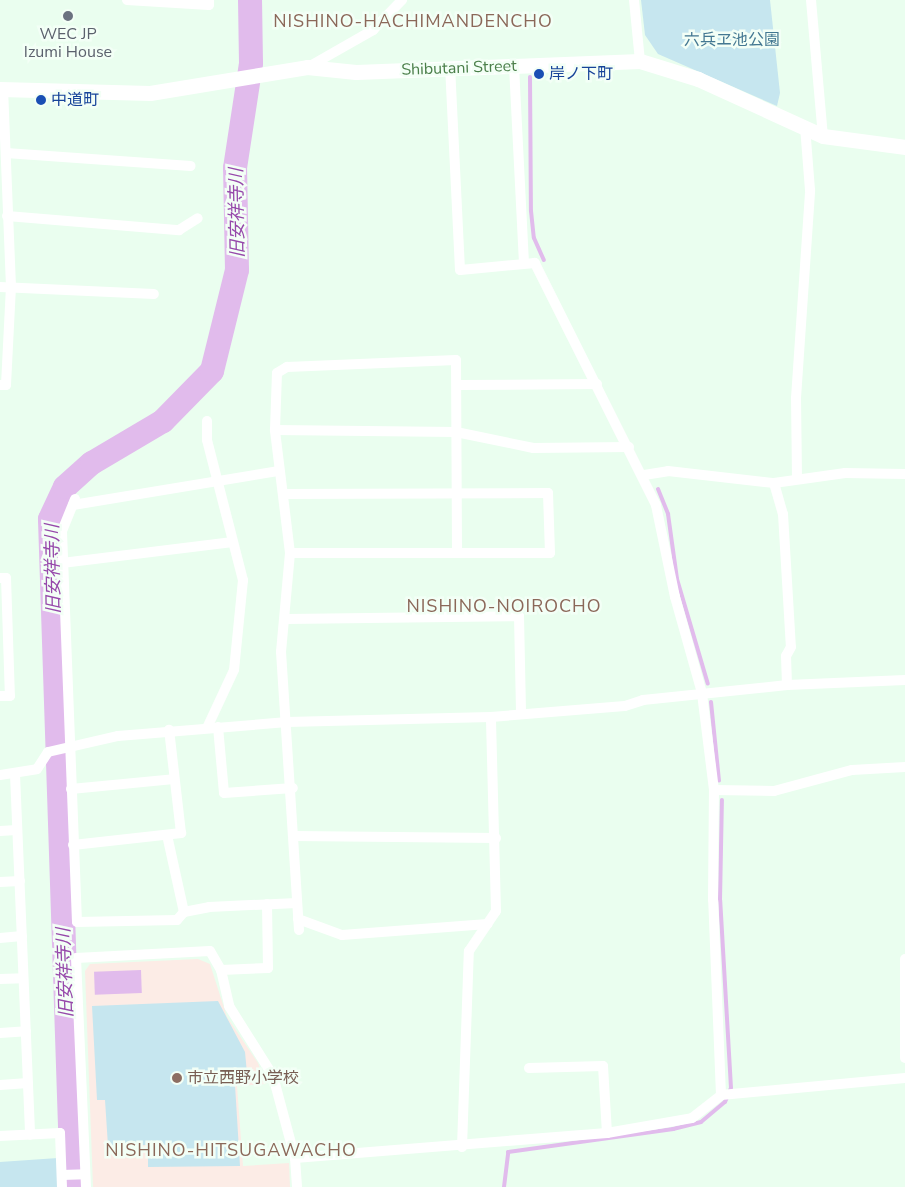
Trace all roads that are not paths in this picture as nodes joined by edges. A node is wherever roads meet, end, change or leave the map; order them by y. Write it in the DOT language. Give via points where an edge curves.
graph roads {
  1 [pos="126,0"];
  2 [pos="209,0"];
  3 [pos="402,0"];
  4 [pos="634,0"];
  5 [pos="811,0"];
  6 [pos="640,61"];
  7 [pos="514,66"];
  8 [pos="307,67"];
  9 [pos="450,68"];
  10 [pos="2,89"];
  11 [pos="805,126"];
  12 [pos="824,136"];
  13 [pos="905,147"];
  14 [pos="6,153"];
  15 [pos="191,166"];
  16 [pos="7,216"];
  17 [pos="198,218"];
  18 [pos="524,261"];
  19 [pos="5,287"];
  20 [pos="154,294"];
  21 [pos="597,384"];
  22 [pos="0,385"];
  23 [pos="458,385"];
  24 [pos="207,421"];
  25 [pos="275,430"];
  26 [pos="456,432"];
  27 [pos="629,447"];
  28 [pos="279,470"];
  29 [pos="905,474"];
  30 [pos="644,475"];
  31 [pos="797,478"];
  32 [pos="218,481"];
  33 [pos="774,483"];
  34 [pos="457,493"];
  35 [pos="284,494"];
  36 [pos="233,542"];
  37 [pos="290,553"];
  38 [pos="457,553"];
  39 [pos="62,563"];
  40 [pos="0,578"];
  41 [pos="287,619"];
  42 [pos="4,638"];
  43 [pos="905,680"];
  44 [pos="787,685"];
  45 [pos="702,693"];
  46 [pos="0,696"];
  47 [pos="521,714"];
  48 [pos="490,717"];
  49 [pos="287,722"];
  50 [pos="212,728"];
  51 [pos="169,730"];
  52 [pos="69,746"];
  53 [pos="905,767"];
  54 [pos="15,774"];
  55 [pos="0,775"];
  56 [pos="174,780"];
  57 [pos="293,788"];
  58 [pos="71,789"];
  59 [pos="714,790"];
  60 [pos="17,830"];
  61 [pos="0,831"];
  62 [pos="167,835"];
  63 [pos="294,836"];
  64 [pos="496,838"];
  65 [pos="73,845"];
  66 [pos="20,880"];
  67 [pos="0,882"];
  68 [pos="297,903"];
  69 [pos="267,904"];
  70 [pos="184,912"];
  71 [pos="298,919"];
  72 [pos="488,924"];
  73 [pos="299,930"];
  74 [pos="22,936"];
  75 [pos="0,938"];
  76 [pos="905,959"];
  77 [pos="221,970"];
  78 [pos="23,978"];
  79 [pos="0,979"];
  80 [pos="26,1031"];
  81 [pos="0,1033"];
  82 [pos="905,1058"];
  83 [pos="529,1068"];
  84 [pos="905,1078"];
  85 [pos="28,1083"];
  86 [pos="0,1085"];
  87 [pos="722,1095"];
  88 [pos="607,1133"];
  89 [pos="30,1135"];
  90 [pos="0,1136"];
  91 [pos="462,1147"];
  92 [pos="295,1158"];
  93 [pos="86,1174"];
  94 [pos="62,1175"];
  95 [pos="62,1187"];
  96 [pos="86,1187"];
  97 [pos="297,1187"];
  1 -- 2 [label="street" via="209,5"];
  3 -- 8 [label="street" via="373,30"];
  4 -- 6 [label="street"];
  5 -- 12 [label="street"];
  6 -- 7 [label="main road, Shibutani Street"];
  6 -- 11 [label="main road, Shibutani Street" via="698,79"];
  7 -- 9 [label="main road, Shibutani Street"];
  7 -- 18 [label="street"];
  8 -- 9 [label="main road, Shibutani Street" via="356,72"];
  8 -- 10 [label="main road, Shibutani Street" via="232,82 150,93"];
  9 -- 18 [label="street" via="460,270"];
  10 -- 14 [label="street"];
  11 -- 12 [label="main road, Shibutani Street"];
  11 -- 31 [label="street" via="810,190 796,398"];
  12 -- 13 [label="main road, Shibutani Street"];
  14 -- 15 [label="street"];
  14 -- 16 [label="street"];
  16 -- 17 [label="street" via="179,230"];
  16 -- 19 [label="street"];
  18 -- 21 [label="street" via="535,263"];
  19 -- 20 [label="street"];
  19 -- 22 [label="street" via="6,385"];
  21 -- 23 [label="street"];
  21 -- 27 [label="street"];
  23 -- 25 [label="street" via="456,360 287,367 277,374"];
  23 -- 26 [label="street"];
  24 -- 32 [label="street"];
  25 -- 26 [label="street"];
  25 -- 28 [label="street"];
  26 -- 27 [label="street" via="533,448"];
  26 -- 34 [label="street"];
  27 -- 30 [label="street"];
  28 -- 32 [label="street"];
  28 -- 35 [label="street"];
  29 -- 31 [label="street"];
  30 -- 33 [label="street" via="668,471"];
  30 -- 45 [label="street" via="656,505 675,597"];
  31 -- 33 [label="street"];
  32 -- 36 [label="street"];
  32 -- 39 [label="street" via="74,502 62,532"];
  33 -- 44 [label="street" via="783,514 791,646 786,656"];
  34 -- 35 [label="street"];
  34 -- 38 [label="street"];
  34 -- 38 [label="street" via="548,493 550,554"];
  35 -- 37 [label="street"];
  36 -- 39 [label="street"];
  36 -- 50 [label="street" via="244,580 240,644 234,670"];
  37 -- 38 [label="street"];
  37 -- 41 [label="street"];
  39 -- 52 [label="street"];
  40 -- 42 [label="street" via="6,578"];
  41 -- 47 [label="street" via="519,616"];
  41 -- 49 [label="street" via="281,652"];
  42 -- 46 [label="street" via="10,696"];
  43 -- 44 [label="street"];
  44 -- 45 [label="street"];
  45 -- 47 [label="street" via="625,706"];
  45 -- 59 [label="street"];
  47 -- 48 [label="street"];
  48 -- 49 [label="street"];
  48 -- 64 [label="street"];
  49 -- 50 [label="street"];
  49 -- 57 [label="street"];
  50 -- 51 [label="street"];
  50 -- 57 [label="street" via="224,793"];
  51 -- 52 [label="street"];
  51 -- 56 [label="street"];
  52 -- 54 [label="street" via="48,752 37,769"];
  52 -- 58 [label="street"];
  53 -- 59 [label="street" via="852,770 774,791"];
  54 -- 55 [label="street"];
  54 -- 60 [label="street"];
  56 -- 58 [label="street"];
  56 -- 62 [label="street" via="181,833"];
  57 -- 63 [label="street"];
  58 -- 65 [label="street"];
  59 -- 87 [label="street" via="713,900"];
  60 -- 61 [label="street"];
  60 -- 66 [label="street"];
  62 -- 65 [label="street"];
  62 -- 70 [label="street"];
  63 -- 64 [label="street"];
  63 -- 68 [label="street"];
  64 -- 72 [label="street" via="496,911"];
  65 -- 70 [label="street" via="77,922 177,920"];
  66 -- 67 [label="street"];
  66 -- 74 [label="street"];
  68 -- 69 [label="street"];
  68 -- 71 [label="street"];
  69 -- 70 [label="street"];
  69 -- 77 [label="street" via="268,968"];
  71 -- 72 [label="street" via="350,935"];
  71 -- 73 [label="street"];
  72 -- 91 [label="street" via="469,951"];
  74 -- 75 [label="street"];
  74 -- 78 [label="street"];
  76 -- 82 [label="street"];
  77 -- 92 [label="street" via="229,1006 273,1076"];
  77 -- 93 [label="street" via="210,951 76,958"];
  78 -- 79 [label="street"];
  78 -- 80 [label="street"];
  80 -- 81 [label="street"];
  80 -- 85 [label="street"];
  83 -- 88 [label="street" via="604,1066"];
  84 -- 87 [label="street"];
  85 -- 86 [label="street"];
  85 -- 89 [label="street"];
  87 -- 88 [label="street" via="692,1118"];
  88 -- 91 [label="street"];
  89 -- 90 [label="street"];
  89 -- 94 [label="street" via="60,1133"];
  91 -- 92 [label="street"];
  92 -- 97 [label="street"];
  93 -- 94 [label="street"];
  93 -- 96 [label="street"];
  94 -- 95 [label="street"];
}
